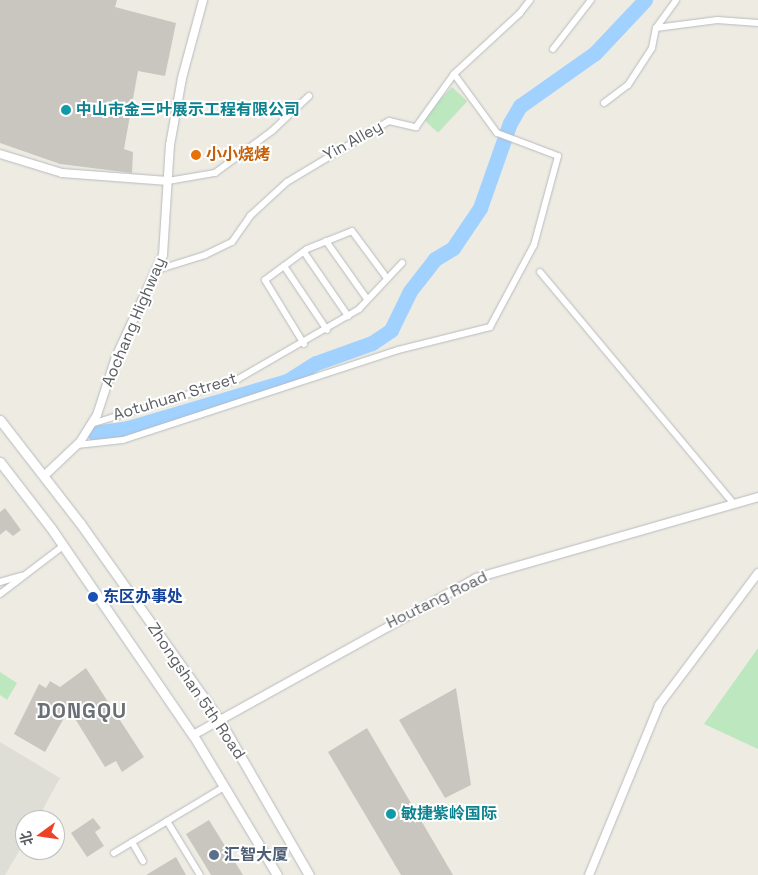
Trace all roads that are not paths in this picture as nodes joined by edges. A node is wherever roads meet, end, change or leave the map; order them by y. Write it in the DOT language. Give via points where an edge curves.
graph roads {
  1 [pos="203,0"];
  2 [pos="530,0"];
  3 [pos="590,0"];
  4 [pos="676,0"];
  5 [pos="758,22"];
  6 [pos="656,28"];
  7 [pos="553,49"];
  8 [pos="454,74"];
  9 [pos="309,96"];
  10 [pos="604,102"];
  11 [pos="0,154"];
  12 [pos="168,181"];
  13 [pos="326,241"];
  14 [pos="304,252"];
  15 [pos="402,263"];
  16 [pos="284,266"];
  17 [pos="157,270"];
  18 [pos="540,272"];
  19 [pos="386,277"];
  20 [pos="367,299"];
  21 [pos="348,316"];
  22 [pos="327,330"];
  23 [pos="304,344"];
  24 [pos="0,420"];
  25 [pos="91,424"];
  26 [pos="77,445"];
  27 [pos="1,464"];
  28 [pos="44,476"];
  29 [pos="758,497"];
  30 [pos="733,503"];
  31 [pos="63,546"];
  32 [pos="758,573"];
  33 [pos="23,576"];
  34 [pos="0,582"];
  35 [pos="0,594"];
  36 [pos="218,719"];
  37 [pos="193,735"];
  38 [pos="224,787"];
  39 [pos="167,821"];
  40 [pos="132,842"];
  41 [pos="114,853"];
  42 [pos="144,861"];
  43 [pos="200,875"];
  44 [pos="277,875"];
  45 [pos="309,875"];
  46 [pos="588,875"];
  1 -- 12 [label="street, Aochang Highway" via="182,78"];
  2 -- 8 [label="street, Yin Alley"];
  3 -- 7 [label="street"];
  4 -- 6 [label="street"];
  5 -- 6 [label="street" via="717,20"];
  6 -- 10 [label="street" via="652,48 628,85"];
  8 -- 17 [label="street, Yin Alley" via="416,127 389,120 287,182 250,216 232,242 205,255"];
  8 -- 26 [label="street" via="501,135 558,156 534,245 490,327 398,350 123,440"];
  9 -- 12 [label="street" via="272,131 214,173"];
  11 -- 12 [label="street" via="62,173"];
  12 -- 17 [label="street, Aochang Highway" via="163,255"];
  13 -- 14 [label="street"];
  13 -- 19 [label="street" via="352,231"];
  13 -- 20 [label="street"];
  14 -- 16 [label="street"];
  14 -- 21 [label="street"];
  15 -- 19 [label="street, Aotuhuan Street"];
  16 -- 22 [label="street"];
  16 -- 23 [label="street" via="265,280"];
  17 -- 25 [label="street, Aochang Highway" via="116,357"];
  18 -- 30 [label="street"];
  19 -- 20 [label="street, Aotuhuan Street"];
  20 -- 21 [label="street, Aotuhuan Street"];
  21 -- 22 [label="street, Aotuhuan Street"];
  22 -- 23 [label="street, Aotuhuan Street"];
  23 -- 25 [label="street, Aotuhuan Street" via="238,379"];
  24 -- 28 [label="main road, Zhongshan 5th Road"];
  25 -- 26 [label="street, Aochang Highway"];
  26 -- 28 [label="street, Aochang Highway"];
  27 -- 31 [label="main road, Zhongshan 5th Road"];
  28 -- 36 [label="main road, Zhongshan 5th Road"];
  29 -- 30 [label="street, Houtang Road"];
  30 -- 36 [label="street, Houtang Road" via="476,578"];
  31 -- 33 [label="street"];
  31 -- 37 [label="main road, Zhongshan 5th Road"];
  32 -- 46 [label="street" via="659,705"];
  33 -- 34 [label="street"];
  33 -- 35 [label="street"];
  36 -- 37 [label="street, Houtang Road"];
  36 -- 45 [label="main road, Zhongshan 5th Road"];
  37 -- 38 [label="main road, Zhongshan 5th Road"];
  38 -- 39 [label="street"];
  38 -- 44 [label="main road, Zhongshan 5th Road"];
  39 -- 40 [label="street"];
  39 -- 43 [label="street"];
  40 -- 41 [label="street"];
  40 -- 42 [label="street"];
}
